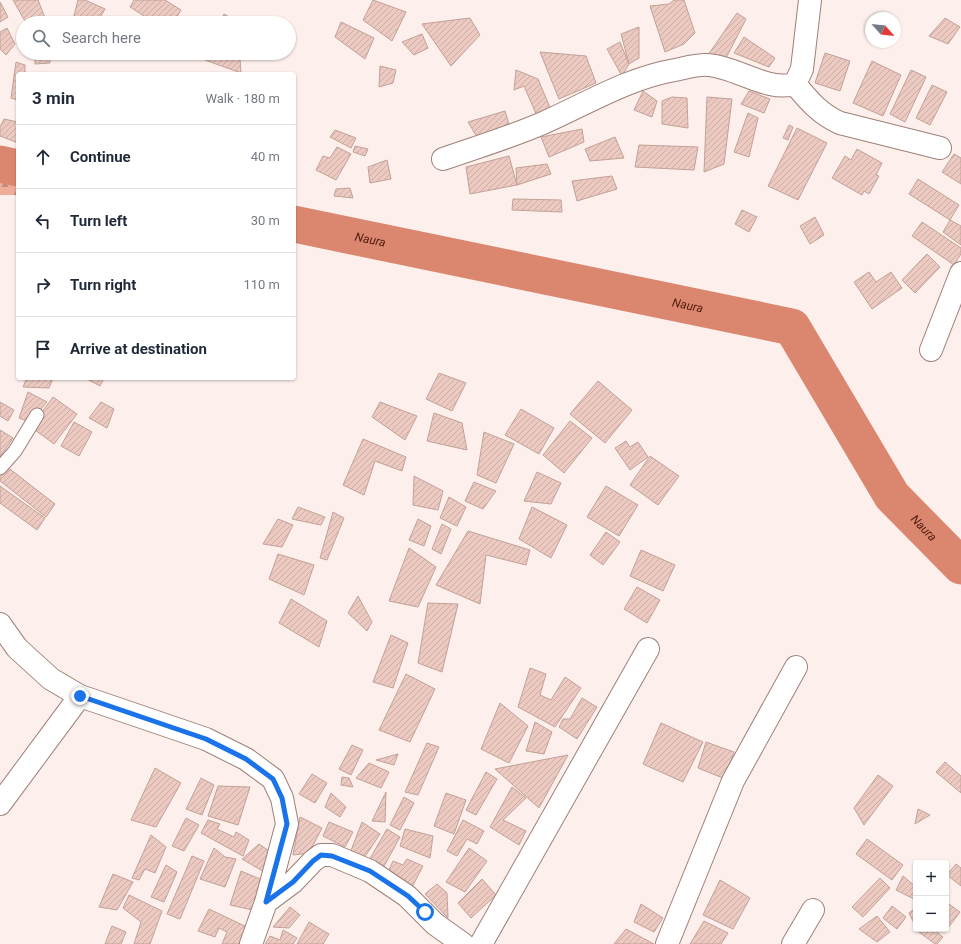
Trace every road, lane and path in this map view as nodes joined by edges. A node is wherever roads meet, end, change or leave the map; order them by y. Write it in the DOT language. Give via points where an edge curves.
graph roads {
  1 [pos="810,0"];
  2 [pos="795,84"];
  3 [pos="940,148"];
  4 [pos="444,159"];
  5 [pos="961,273"];
  6 [pos="931,350"];
  7 [pos="37,415"];
  8 [pos="0,468"];
  9 [pos="0,624"];
  10 [pos="648,649"];
  11 [pos="796,667"];
  12 [pos="80,696"];
  13 [pos="0,804"];
  14 [pos="266,902"];
  15 [pos="813,910"];
  16 [pos="251,944"];
  17 [pos="463,944"];
  18 [pos="481,944"];
  19 [pos="667,944"];
  20 [pos="793,944"];
  1 -- 2 [label="street" via="802,69"];
  2 -- 3 [label="street" via="826,117 840,123"];
  2 -- 4 [label="street" via="776,86 708,65 674,70 640,78 542,124"];
  5 -- 6 [label="street"];
  7 -- 8 [label="lane" via="15,451"];
  9 -- 12 [label="street" via="17,648 51,679"];
  10 -- 18 [label="street"];
  11 -- 19 [label="street" via="733,781"];
  12 -- 13 [label="street"];
  12 -- 14 [label="street" via="206,739 246,759 273,779 282,798 287,824"];
  14 -- 16 [label="street"];
  14 -- 17 [label="street" via="293,882 321,855 332,856 370,871 408,896 435,924"];
  15 -- 20 [label="street"];
}
